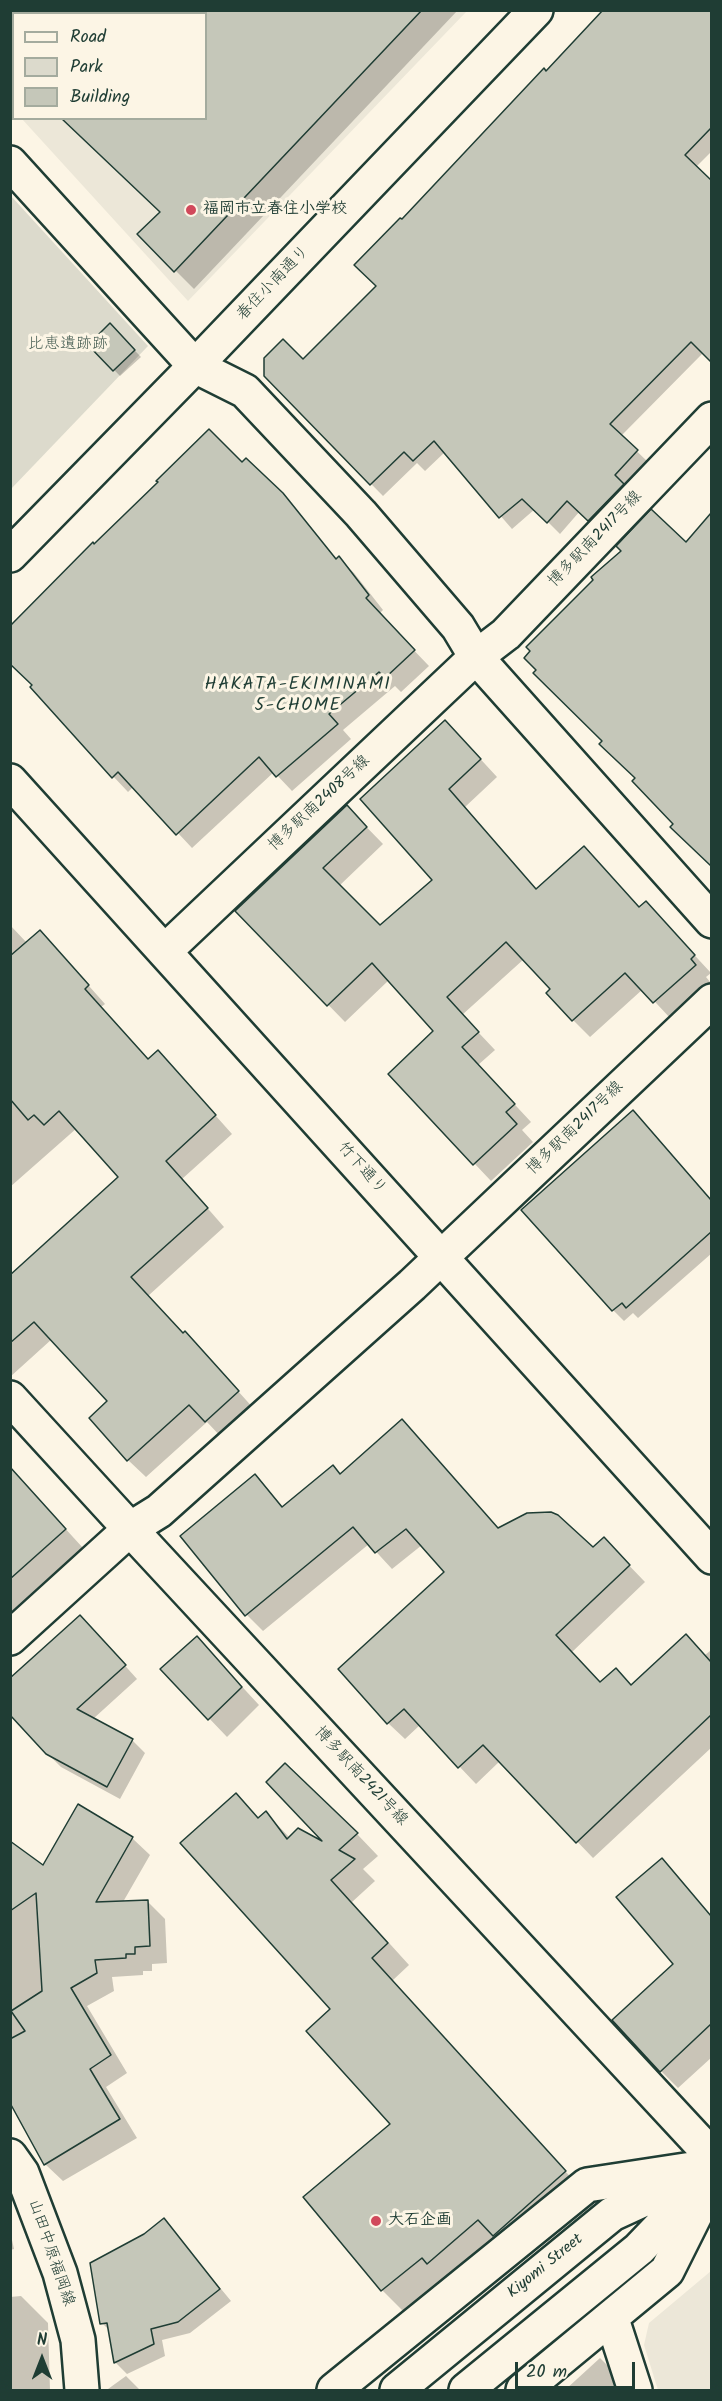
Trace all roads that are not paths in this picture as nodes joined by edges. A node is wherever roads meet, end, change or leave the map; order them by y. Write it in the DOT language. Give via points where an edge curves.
graph roads {
  1 [pos="536,10"];
  2 [pos="10,163"];
  3 [pos="195,366"];
  4 [pos="711,419"];
  5 [pos="10,555"];
  6 [pos="476,657"];
  7 [pos="10,780"];
  8 [pos="711,921"];
  9 [pos="165,951"];
  10 [pos="711,1001"];
  11 [pos="441,1258"];
  12 [pos="10,1398"];
  13 [pos="130,1529"];
  14 [pos="711,1557"];
  15 [pos="10,1638"];
  16 [pos="10,2156"];
  17 [pos="711,2156"];
  18 [pos="711,2167"];
  19 [pos="711,2173"];
  20 [pos="711,2181"];
  21 [pos="612,2319"];
  22 [pos="82,2391"];
  23 [pos="334,2391"];
  24 [pos="396,2391"];
  25 [pos="466,2391"];
  26 [pos="524,2391"];
  27 [pos="635,2391"];
  1 -- 3 [label="street, 春住小南通り"];
  2 -- 3 [label="street"];
  3 -- 5 [label="street, 春住小南通り"];
  3 -- 6 [label="street" via="245,391 361,514 458,627"];
  4 -- 6 [label="street, 博多駅南2417号線" via="506,634"];
  6 -- 8 [label="street"];
  6 -- 9 [label="street, 博多駅南2408号線"];
  7 -- 9 [label="street, 竹下通り"];
  9 -- 11 [label="street, 竹下通り"];
  10 -- 11 [label="street, 博多駅南2417号線"];
  11 -- 13 [label="street, 博多駅南2417号線" via="159,1510"];
  11 -- 14 [label="street, 竹下通り"];
  12 -- 13 [label="street, 博多駅南2421号線"];
  13 -- 15 [label="street, 博多駅南2417号線"];
  13 -- 17 [label="street, 博多駅南2421号線"];
  16 -- 22 [label="street, 山田中原福岡線" via="22,2173 60,2273 78,2340"];
  18 -- 23 [label="street" via="587,2185"];
  18 -- 24 [label="street, Kiyomi Street" via="612,2214"];
  19 -- 25 [label="street" via="639,2249"];
  20 -- 21 [label="street" via="667,2271"];
  21 -- 26 [label="street"];
  21 -- 27 [label="street"];
}
